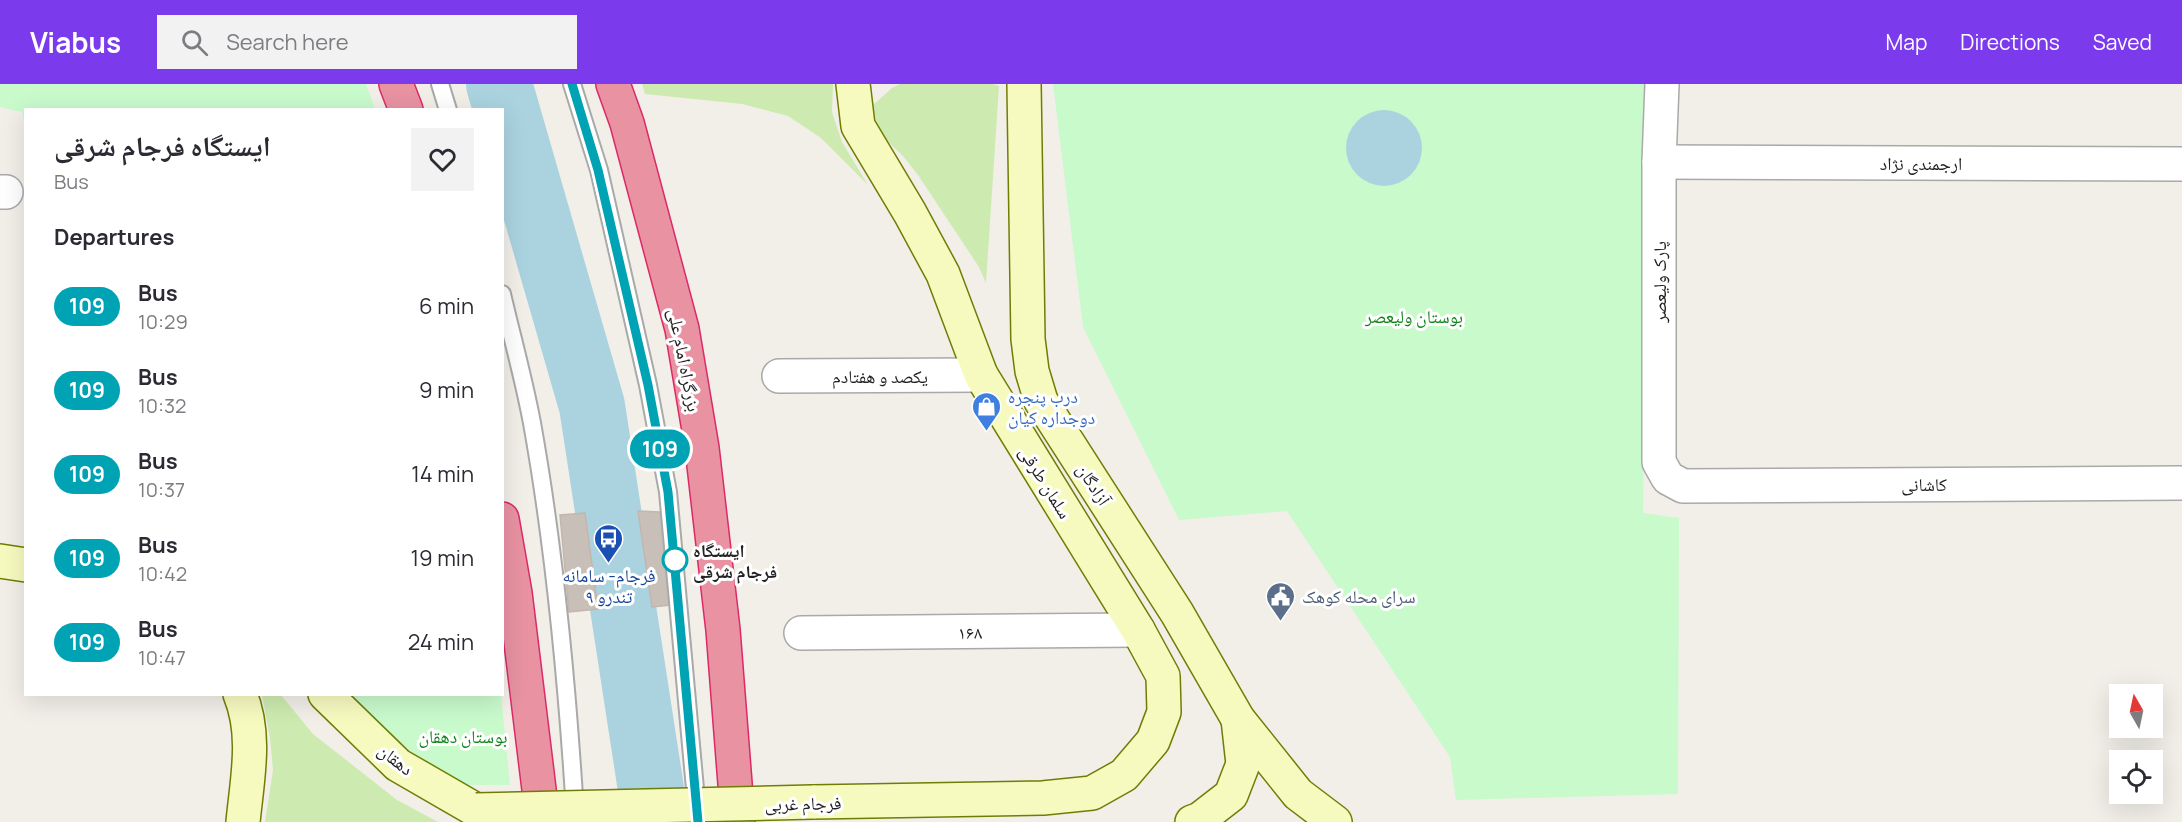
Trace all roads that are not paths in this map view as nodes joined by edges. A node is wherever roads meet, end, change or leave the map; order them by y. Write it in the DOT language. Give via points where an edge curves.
graph roads {
  1 [pos="396,84"];
  2 [pos="440,84"];
  3 [pos="572,84"];
  4 [pos="613,84"];
  5 [pos="853,84"];
  6 [pos="1024,84"];
  7 [pos="1662,84"];
  8 [pos="405,108"];
  9 [pos="447,108"];
  10 [pos="1659,162"];
  11 [pos="2182,164"];
  12 [pos="504,303"];
  13 [pos="981,375"];
  14 [pos="779,376"];
  15 [pos="1668,478"];
  16 [pos="2182,483"];
  17 [pos="504,530"];
  18 [pos="0,561"];
  19 [pos="24,565"];
  20 [pos="1138,630"];
  21 [pos="801,633"];
  22 [pos="241,696"];
  23 [pos="327,696"];
  24 [pos="1238,719"];
  25 [pos="1124,775"];
  26 [pos="476,810"];
  27 [pos="243,822"];
  28 [pos="543,822"];
  29 [pos="575,822"];
  30 [pos="698,822"];
  31 [pos="738,822"];
  32 [pos="1192,822"];
  33 [pos="1335,822"];
  1 -- 8 [label="highway"];
  2 -- 9 [label="lane"];
  3 -- 30 [label="lane" via="601,182 648,385 668,492"];
  4 -- 31 [label="highway, بزرگراه امام علی" via="682,329 702,448"];
  5 -- 13 [label="main road, سلمان طرقی" via="858,126 943,274"];
  6 -- 24 [label="main road, آزادگان" via="1028,339 1041,401 1177,613"];
  7 -- 10 [label="street, پارک ولیعصر"];
  10 -- 11 [label="street, ارجمندی نژاد"];
  10 -- 15 [label="street, پارک ولیعصر" via="1659,462"];
  12 -- 29 [label="lane" via="532,422 542,488 556,591"];
  13 -- 14 [label="street, یکصد و هفتادم"];
  13 -- 20 [label="main road, سلمان طرقی"];
  15 -- 16 [label="street, کاشانی" via="1683,486"];
  17 -- 28 [label="highway"];
  18 -- 19 [label="main road"];
  20 -- 21 [label="street, ۱۶۸"];
  20 -- 25 [label="main road, سلمان طرقی" via="1162,676 1164,712 1153,741"];
  22 -- 27 [label="main road" via="247,710 251,744"];
  23 -- 26 [label="main road, دهقان" via="398,765"];
  24 -- 32 [label="main road" via="1243,764 1231,795"];
  24 -- 33 [label="main road, آزادگان" via="1298,794"];
  25 -- 26 [label="main road, فرجام غربی, bridge" via="1092,793 1043,798"];
}
